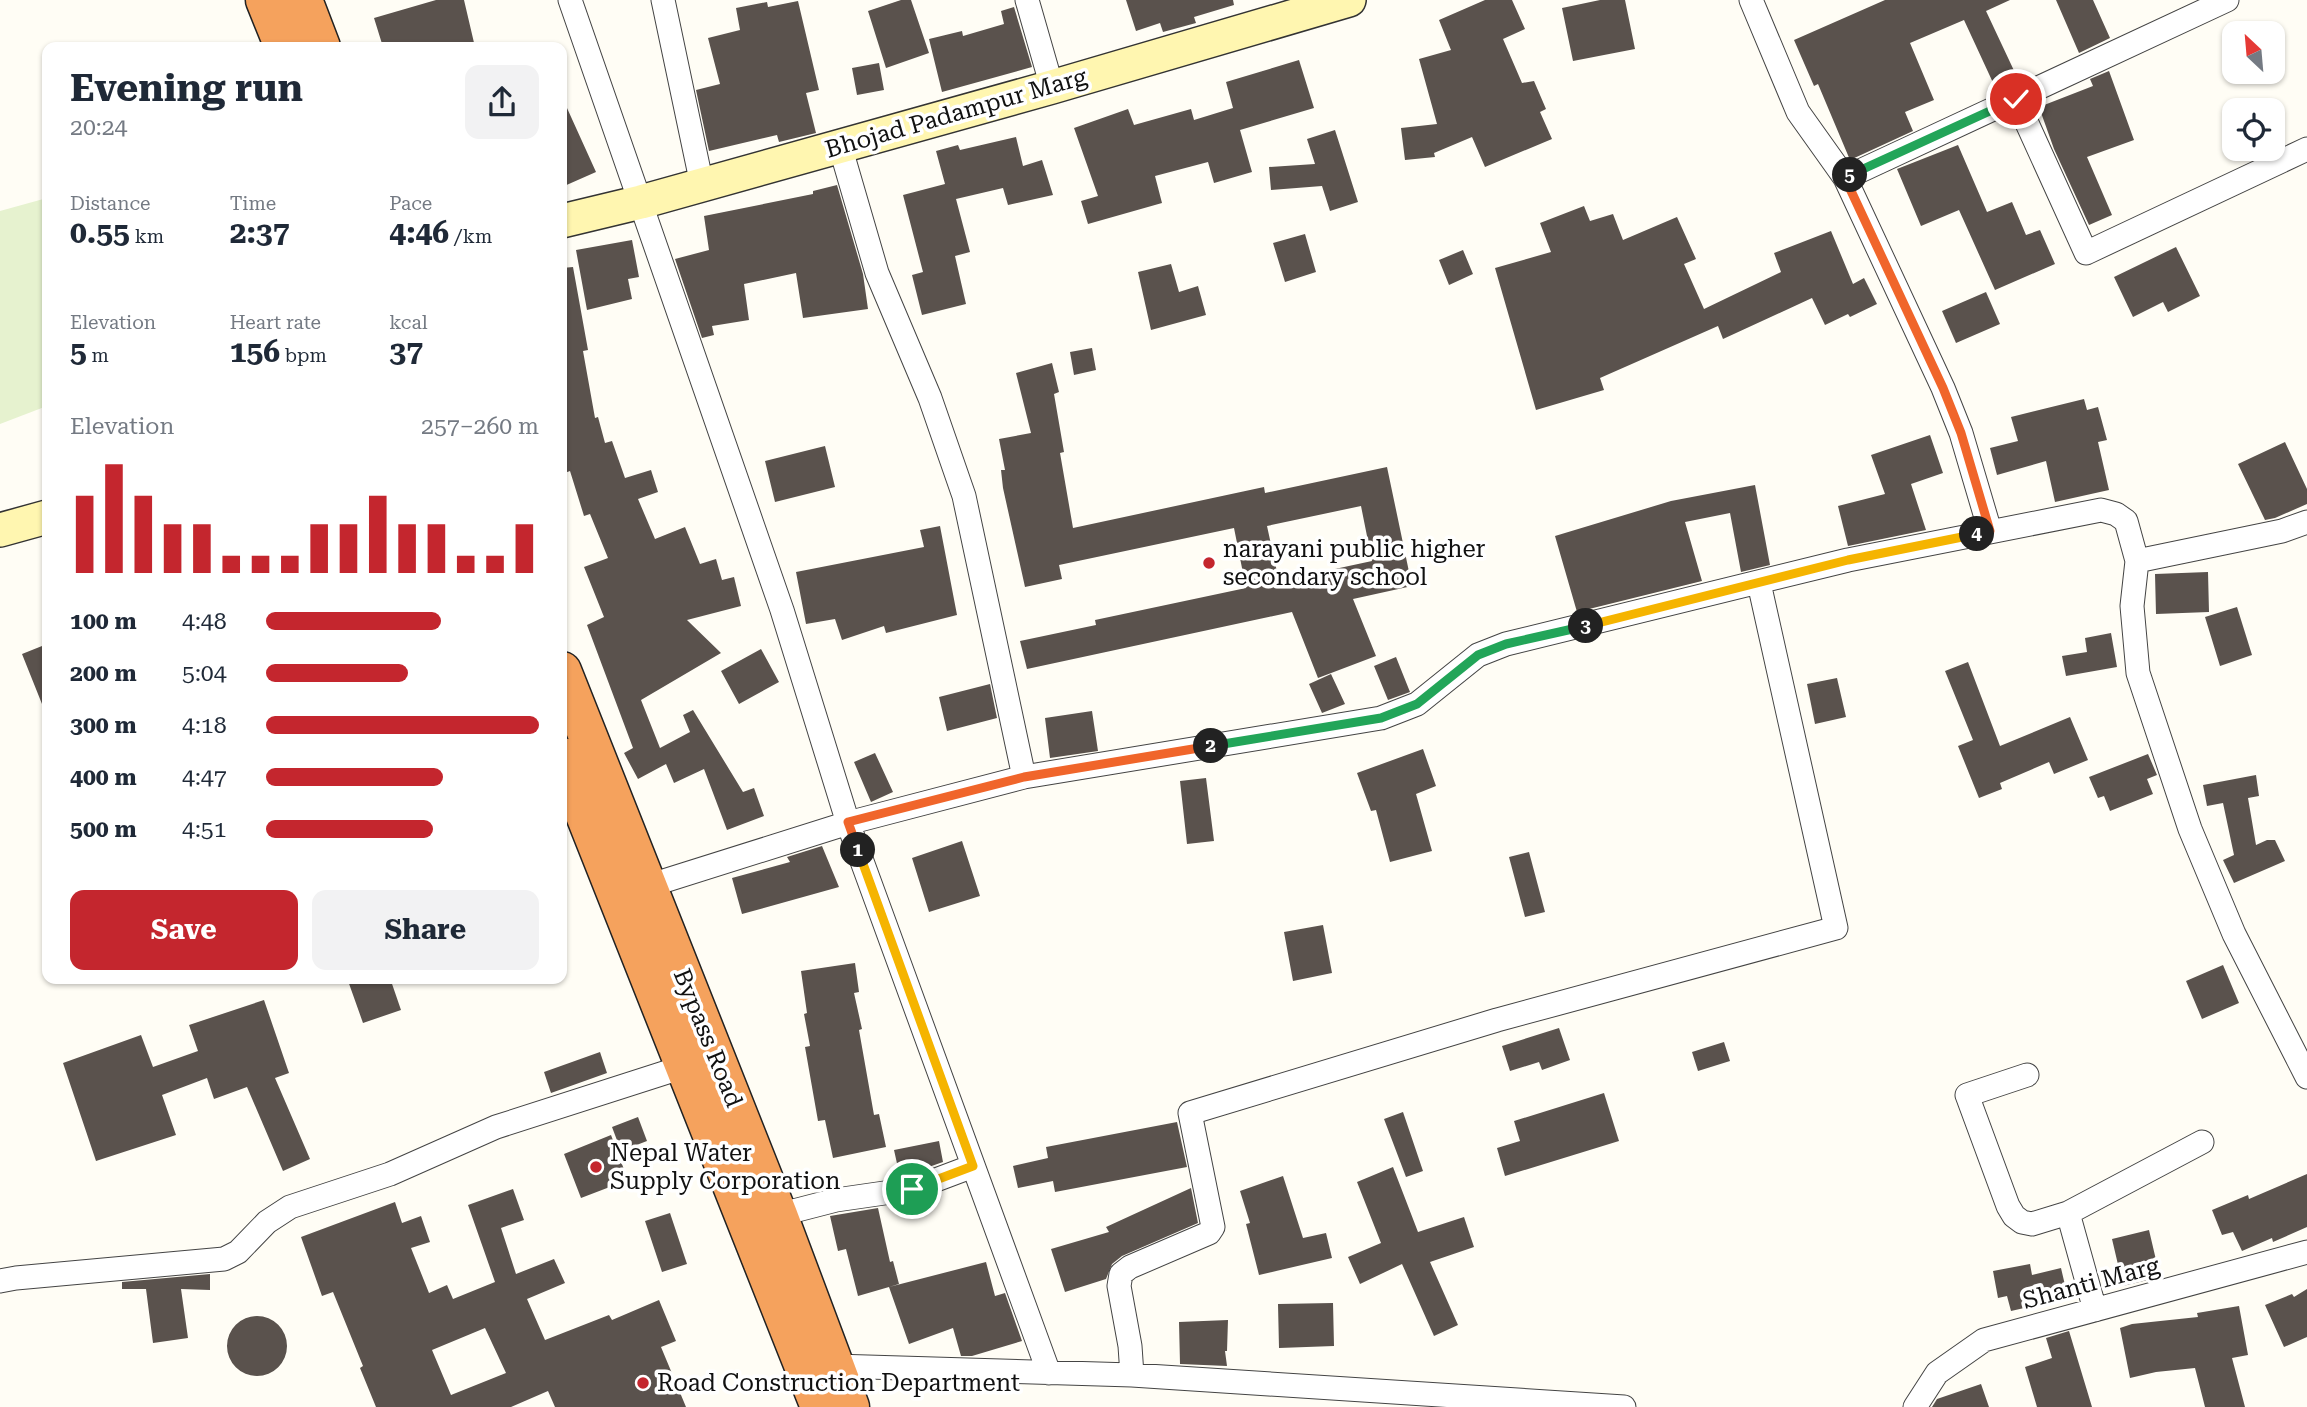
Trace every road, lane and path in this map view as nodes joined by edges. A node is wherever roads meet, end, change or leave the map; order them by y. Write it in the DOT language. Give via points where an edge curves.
graph roads {
  1 [pos="265,0"];
  2 [pos="303,0"];
  3 [pos="570,0"];
  4 [pos="663,0"];
  5 [pos="1027,0"];
  6 [pos="1349,0"];
  7 [pos="1751,0"];
  8 [pos="2227,0"];
  9 [pos="282,42"];
  10 [pos="319,42"];
  11 [pos="1052,87"];
  12 [pos="2016,99"];
  13 [pos="840,146"];
  14 [pos="2306,152"];
  15 [pos="1845,178"];
  16 [pos="702,185"];
  17 [pos="641,202"];
  18 [pos="567,220"];
  19 [pos="42,518"];
  20 [pos="2307,522"];
  21 [pos="0,530"];
  22 [pos="1990,531"];
  23 [pos="2137,561"];
  24 [pos="1759,583"];
  25 [pos="567,684"];
  26 [pos="567,769"];
  27 [pos="1024,777"];
  28 [pos="848,822"];
  29 [pos="648,886"];
  30 [pos="2299,1041"];
  31 [pos="686,1066"];
  32 [pos="2026,1075"];
  33 [pos="2307,1077"];
  34 [pos="2202,1142"];
  35 [pos="973,1166"];
  36 [pos="2068,1213"];
  37 [pos="778,1215"];
  38 [pos="2307,1252"];
  39 [pos="0,1281"];
  40 [pos="2095,1310"];
  41 [pos="834,1366"];
  42 [pos="1049,1373"];
  43 [pos="1132,1375"];
  44 [pos="820,1407"];
  45 [pos="850,1407"];
  46 [pos="1625,1407"];
  47 [pos="1915,1407"];
  1 -- 9 [label="highway"];
  2 -- 10 [label="highway"];
  3 -- 17 [label="street"];
  4 -- 16 [label="street"];
  5 -- 11 [label="street"];
  6 -- 11 [label="street, Bhojad Padampur Marg"];
  7 -- 15 [label="street" via="1798,112"];
  8 -- 12 [label="street"];
  11 -- 13 [label="street, Bhojad Padampur Marg"];
  12 -- 14 [label="street" via="2087,254"];
  12 -- 15 [label="street"];
  13 -- 16 [label="street, Bhojad Padampur Marg"];
  13 -- 27 [label="street" via="877,274 930,398 964,496"];
  15 -- 22 [label="street" via="1943,388"];
  16 -- 17 [label="street, Bhojad Padampur Marg"];
  17 -- 18 [label="street, Bhojad Padampur Marg"];
  17 -- 28 [label="street" via="782,610"];
  19 -- 21 [label="street"];
  20 -- 23 [label="street"];
  22 -- 23 [label="street" via="2101,510 2126,521"];
  22 -- 24 [label="street"];
  23 -- 30 [label="street" via="2132,606 2138,673 2190,829 2234,934"];
  24 -- 27 [label="street" via="1506,644 1478,655 1417,704 1381,718"];
  24 -- 43 [label="street" via="1836,928 1497,1020 1190,1113 1213,1227 1209,1233 1121,1274"];
  25 -- 29 [label="highway, Bypass Road"];
  26 -- 31 [label="highway, Bypass Road"];
  27 -- 28 [label="street"];
  28 -- 29 [label="street"];
  28 -- 35 [label="street"];
  29 -- 37 [label="highway, Bypass Road"];
  30 -- 33 [label="street"];
  31 -- 39 [label="street" via="496,1127 390,1174 290,1207 267,1222 239,1252 224,1259"];
  31 -- 44 [label="highway, Bypass Road"];
  32 -- 36 [label="street" via="1968,1095 2014,1216 2032,1224"];
  34 -- 36 [label="street"];
  35 -- 37 [label="street" via="912,1189 836,1200"];
  35 -- 42 [label="street"];
  36 -- 40 [label="street"];
  37 -- 41 [label="highway, Bypass Road"];
  38 -- 40 [label="street, Shanti Marg"];
  40 -- 47 [label="street, Shanti Marg" via="1984,1340 1937,1373"];
  41 -- 42 [label="street"];
  41 -- 45 [label="highway, Bypass Road"];
  42 -- 43 [label="street"];
  43 -- 46 [label="street"];
}
